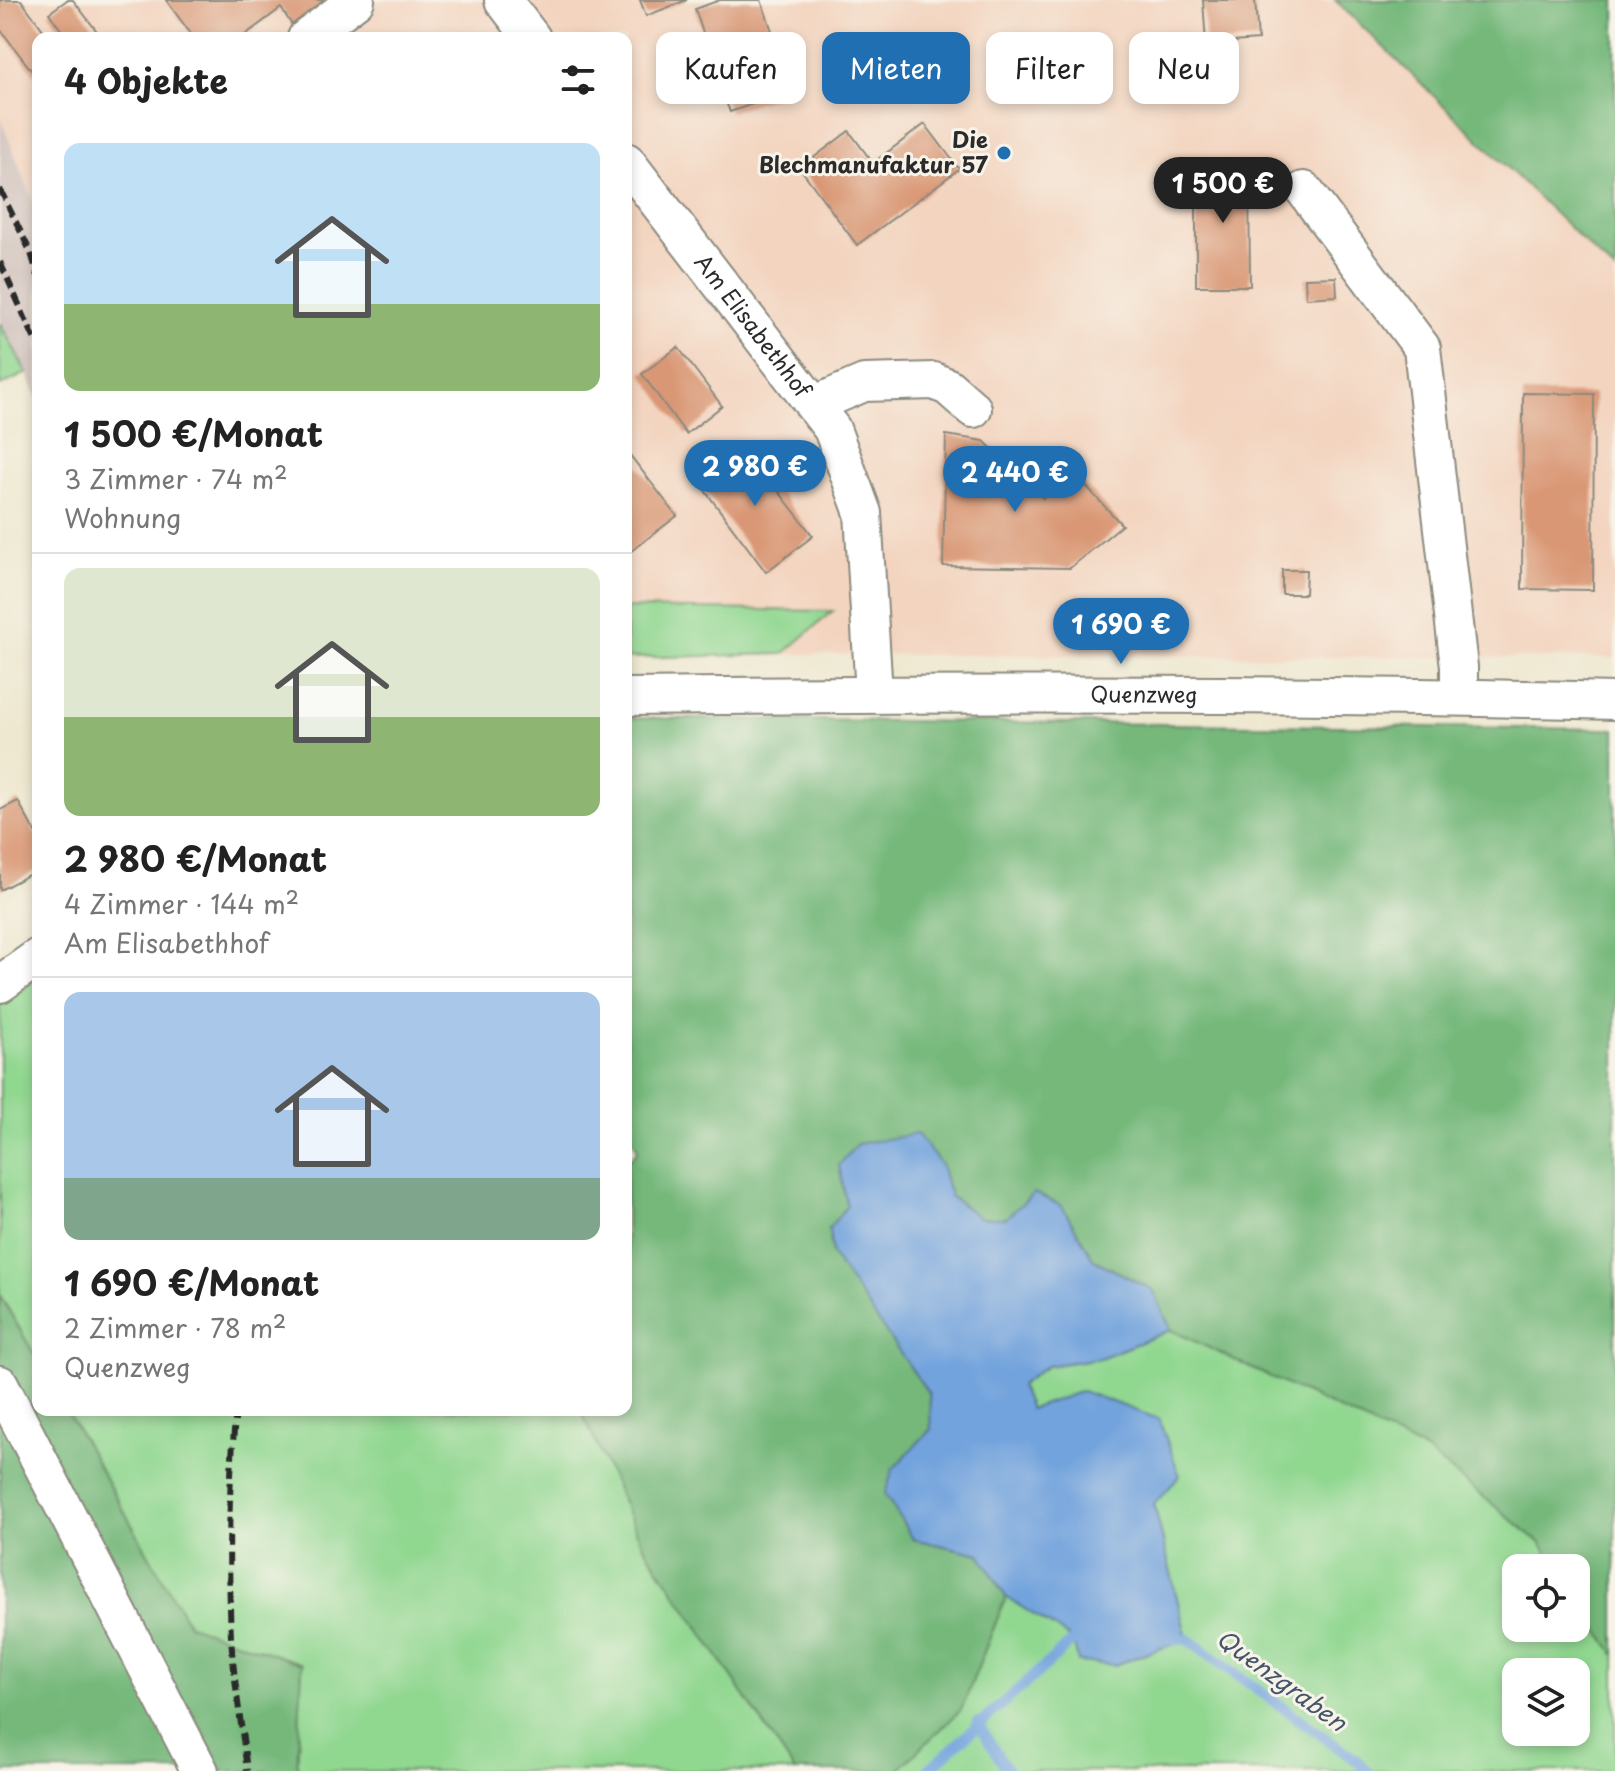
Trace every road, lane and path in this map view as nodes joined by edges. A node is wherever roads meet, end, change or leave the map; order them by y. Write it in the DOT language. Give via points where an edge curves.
graph roads {
  1 [pos="356,0"];
  2 [pos="503,0"];
  3 [pos="314,32"];
  4 [pos="527,32"];
  5 [pos="632,169"];
  6 [pos="1304,190"];
  7 [pos="813,405"];
  8 [pos="973,409"];
  9 [pos="874,694"];
  10 [pos="632,697"];
  11 [pos="1459,697"];
  12 [pos="1615,701"];
  13 [pos="32,961"];
  14 [pos="0,984"];
  15 [pos="0,1384"];
  16 [pos="200,1771"];
  1 -- 3 [label="street"];
  2 -- 4 [label="street"];
  5 -- 7 [label="street, Am Elisabethhof"];
  6 -- 11 [label="street" via="1422,348"];
  7 -- 8 [label="street" via="864,383 934,381"];
  7 -- 9 [label="street, Am Elisabethhof" via="832,429 863,513"];
  9 -- 10 [label="street, Quenzweg"];
  9 -- 11 [label="street, Quenzweg"];
  11 -- 12 [label="street, Quenzweg"];
  13 -- 14 [label="street"];
  15 -- 16 [label="street"];
}
